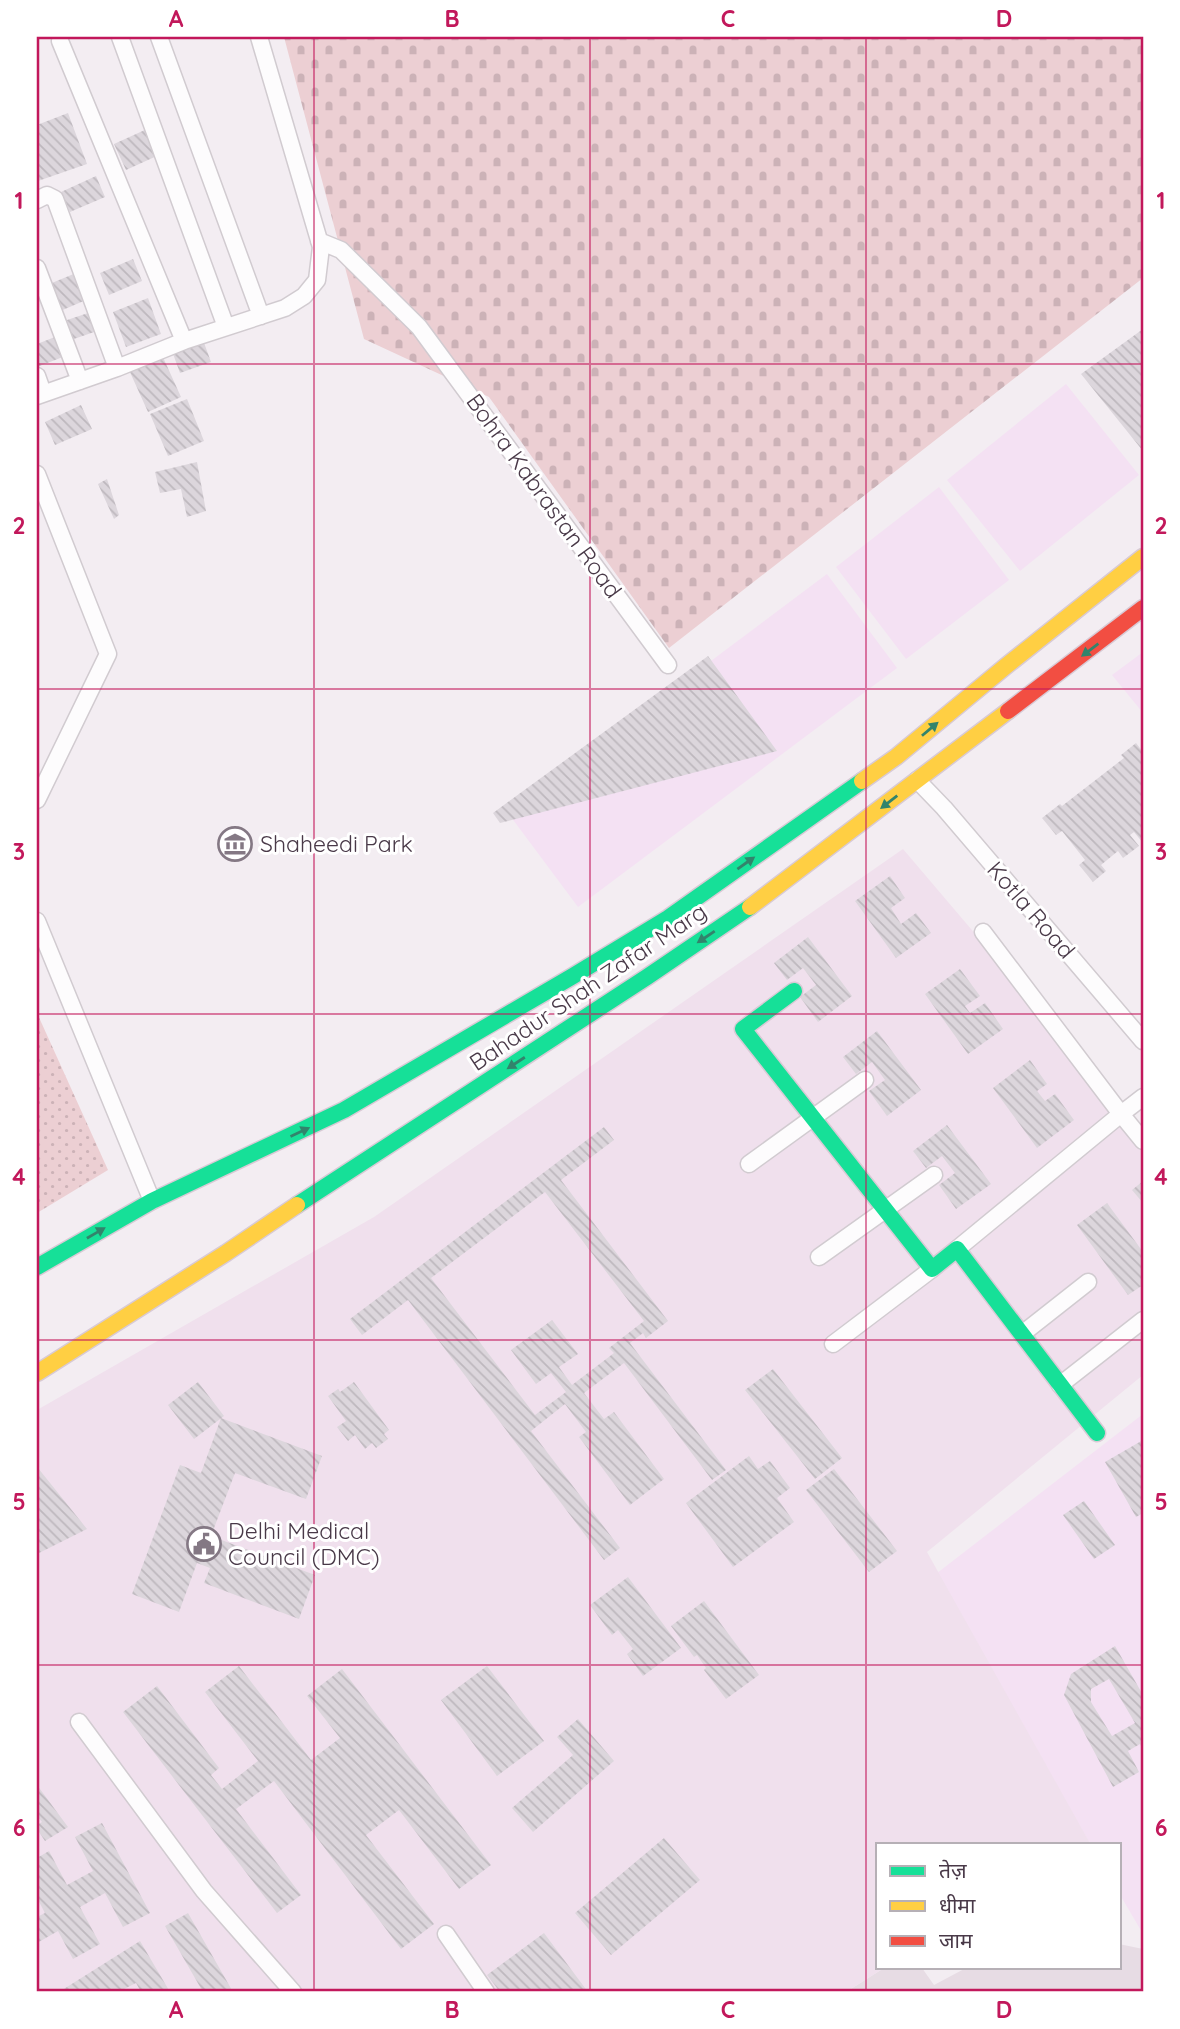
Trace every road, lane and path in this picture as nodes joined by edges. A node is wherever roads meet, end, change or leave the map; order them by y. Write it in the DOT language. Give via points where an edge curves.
graph roads {
  1 [pos="120,37"];
  2 [pos="159,37"];
  3 [pos="259,37"];
  4 [pos="60,41"];
  5 [pos="37,200"];
  6 [pos="319,241"];
  7 [pos="37,268"];
  8 [pos="261,316"];
  9 [pos="226,327"];
  10 [pos="184,341"];
  11 [pos="117,368"];
  12 [pos="37,376"];
  13 [pos="80,381"];
  14 [pos="40,394"];
  15 [pos="37,474"];
  16 [pos="1143,557"];
  17 [pos="1143,608"];
  18 [pos="668,665"];
  19 [pos="917,780"];
  20 [pos="37,800"];
  21 [pos="37,921"];
  22 [pos="983,932"];
  23 [pos="794,991"];
  24 [pos="1143,1041"];
  25 [pos="864,1080"];
  26 [pos="1143,1097"];
  27 [pos="1121,1114"];
  28 [pos="812,1119"];
  29 [pos="1143,1141"];
  30 [pos="749,1164"];
  31 [pos="934,1175"];
  32 [pos="152,1201"];
  33 [pos="885,1210"];
  34 [pos="957,1249"];
  35 [pos="819,1257"];
  36 [pos="37,1267"];
  37 [pos="932,1269"];
  38 [pos="1088,1282"];
  39 [pos="1143,1320"];
  40 [pos="1022,1334"];
  41 [pos="833,1344"];
  42 [pos="37,1373"];
  43 [pos="1060,1385"];
  44 [pos="1097,1433"];
  45 [pos="79,1722"];
  46 [pos="446,1934"];
  47 [pos="293,1992"];
  48 [pos="486,1992"];
  1 -- 9 [label="street"];
  2 -- 8 [label="street"];
  3 -- 6 [label="street"];
  4 -- 10 [label="street"];
  5 -- 11 [label="street" via="47,195 55,199"];
  6 -- 8 [label="street" via="317,281 285,308"];
  6 -- 18 [label="street, Bohra Kabrastan Road" via="341,250 419,327"];
  7 -- 13 [label="street"];
  8 -- 9 [label="street"];
  9 -- 10 [label="street"];
  10 -- 11 [label="street"];
  11 -- 13 [label="street"];
  12 -- 14 [label="street"];
  13 -- 14 [label="street"];
  15 -- 20 [label="street" via="108,654"];
  32 -- 16 [label="main road, Bahadur Shah Zafar Marg, one-way" via="344,1110 668,918 896,757"];
  17 -- 19 [label="main road, Bahadur Shah Zafar Marg, one-way"];
  19 -- 24 [label="street, Kotla Road"];
  19 -- 42 [label="main road, Bahadur Shah Zafar Marg, one-way" via="772,892 647,977"];
  21 -- 32 [label="street"];
  22 -- 27 [label="street"];
  23 -- 28 [label="main road" via="743,1030"];
  25 -- 28 [label="street"];
  26 -- 27 [label="street"];
  27 -- 29 [label="street"];
  27 -- 34 [label="street"];
  28 -- 30 [label="street"];
  28 -- 33 [label="main road"];
  31 -- 33 [label="street"];
  36 -- 32 [label="main road, Bahadur Shah Zafar Marg, one-way"];
  33 -- 35 [label="street"];
  33 -- 37 [label="main road"];
  34 -- 37 [label="main road"];
  34 -- 40 [label="main road"];
  37 -- 41 [label="street"];
  38 -- 40 [label="street"];
  39 -- 43 [label="street"];
  40 -- 43 [label="main road"];
  43 -- 44 [label="main road"];
  45 -- 47 [label="street" via="204,1891"];
  46 -- 48 [label="street"];
}
